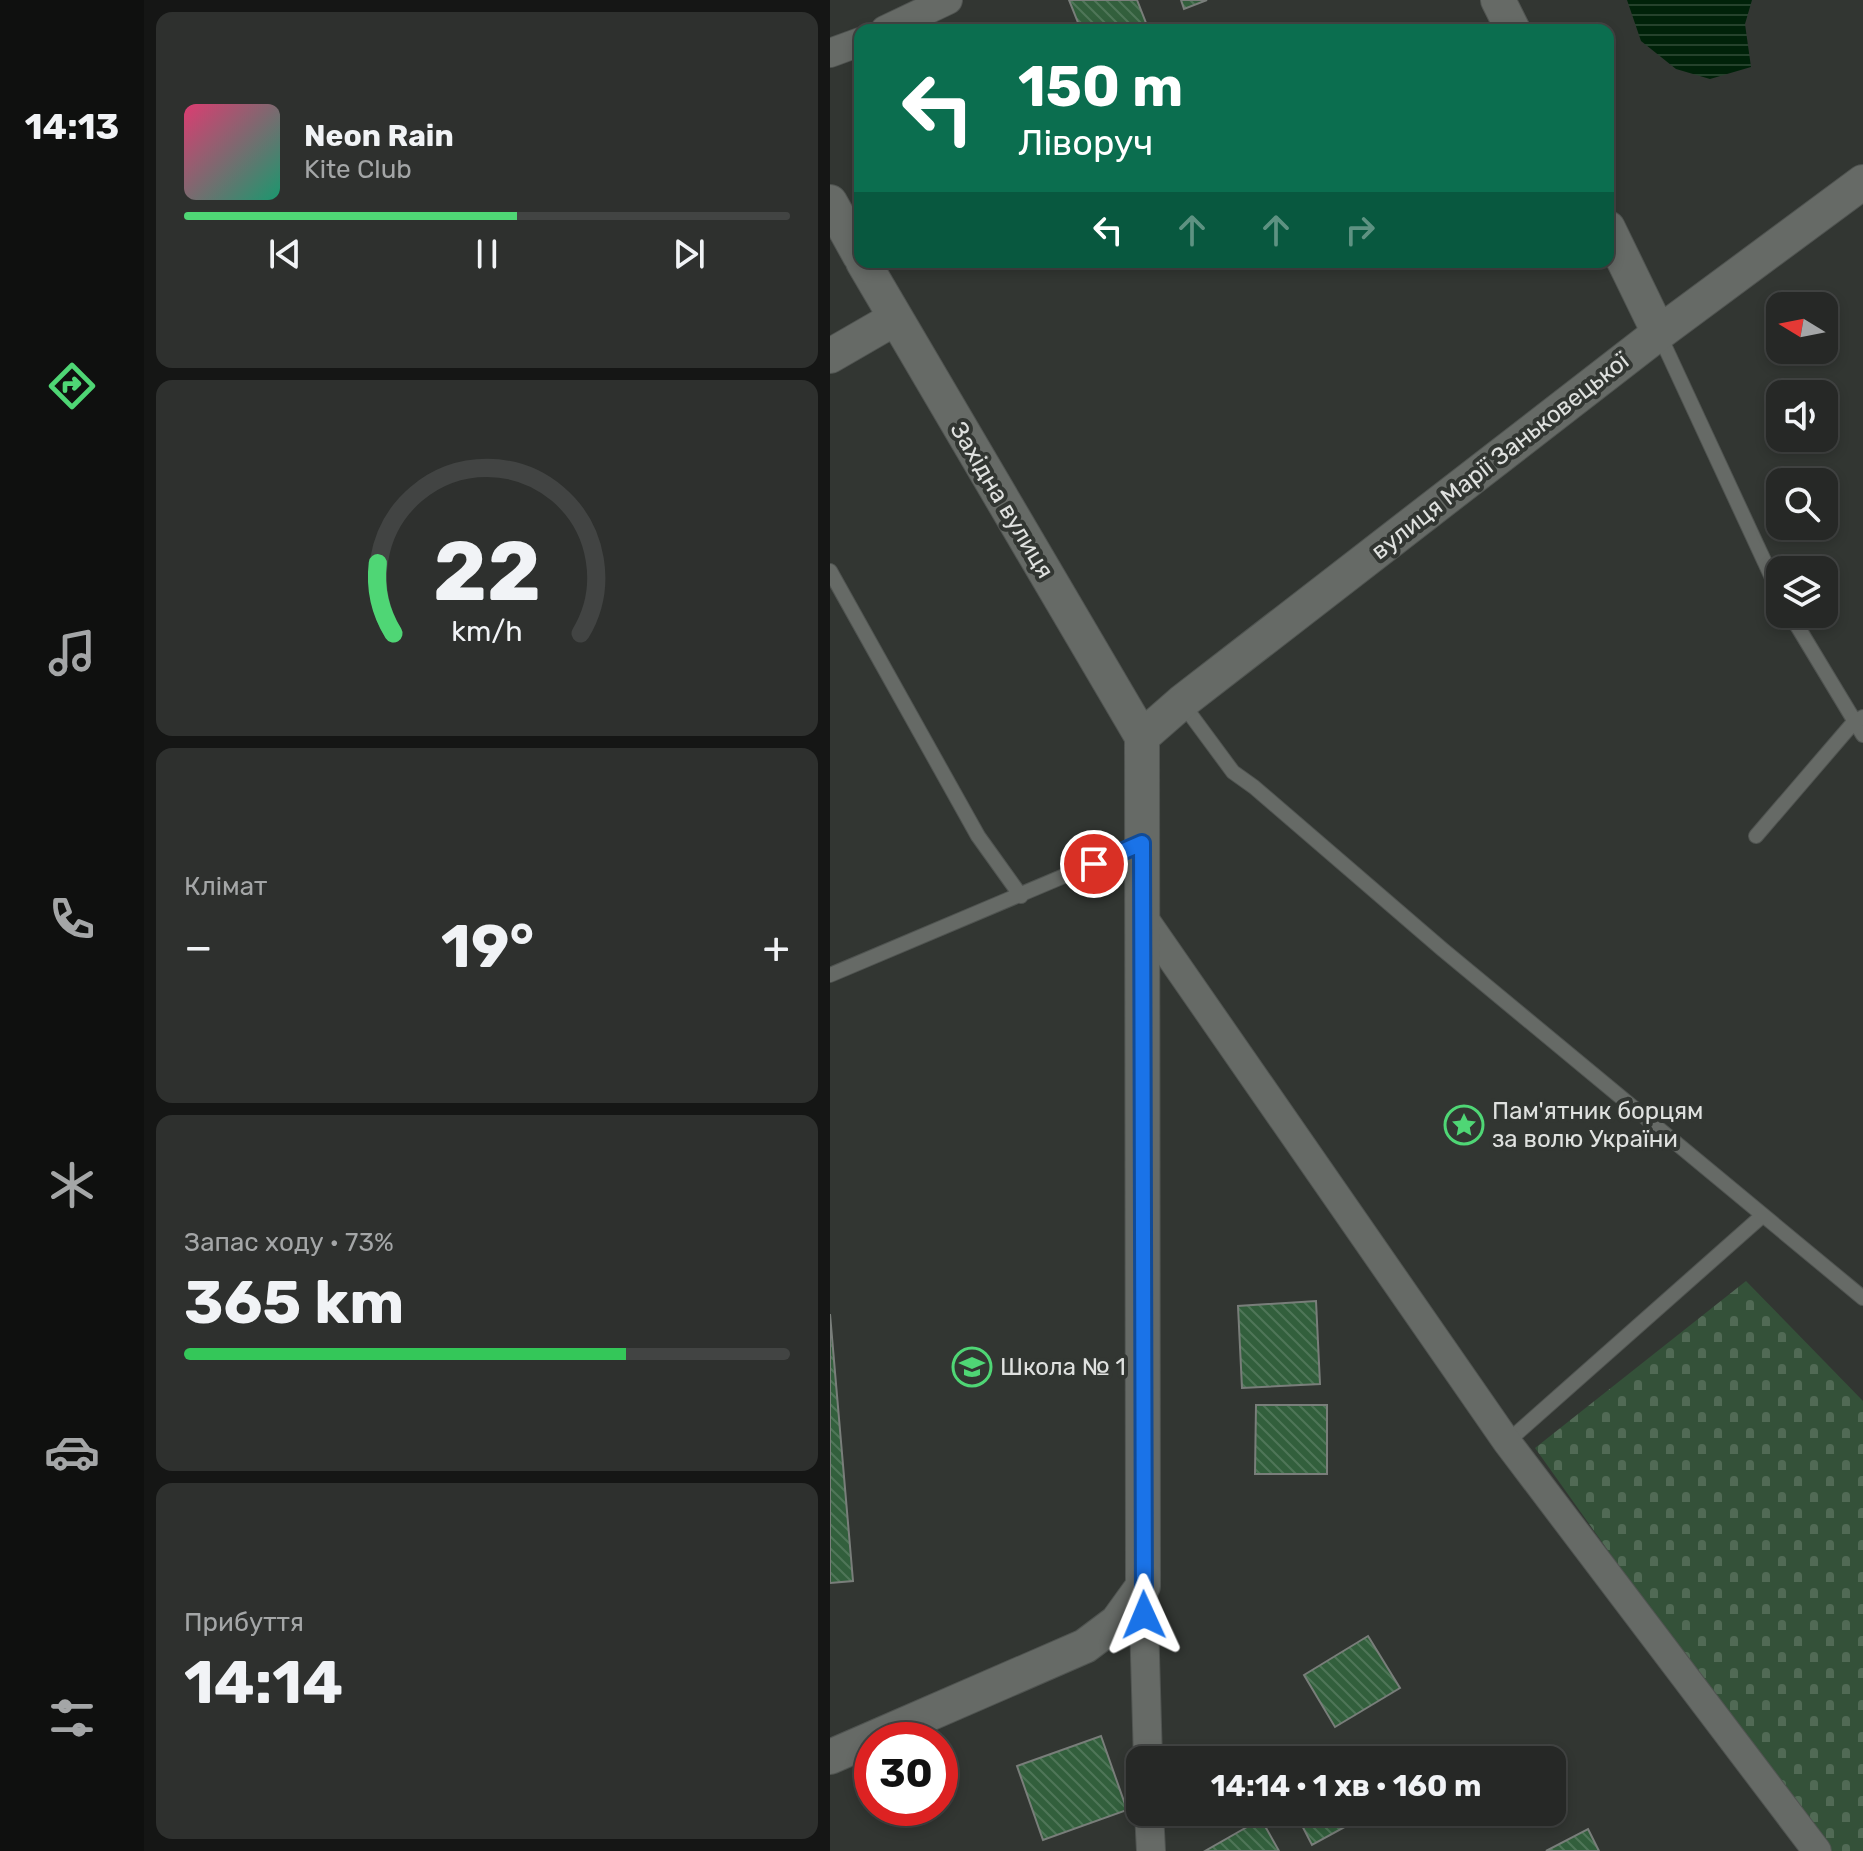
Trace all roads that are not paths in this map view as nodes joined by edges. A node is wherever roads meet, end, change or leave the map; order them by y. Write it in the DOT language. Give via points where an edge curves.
graph roads {
  1 [pos="948,0"];
  2 [pos="1498,0"];
  3 [pos="898,24"];
  4 [pos="1510,24"];
  5 [pos="854,44"];
  6 [pos="830,53"];
  7 [pos="1863,182"];
  8 [pos="830,202"];
  9 [pos="1614,240"];
  10 [pos="854,245"];
  11 [pos="866,268"];
  12 [pos="894,319"];
  13 [pos="1659,333"];
  14 [pos="830,356"];
  15 [pos="1766,565"];
  16 [pos="830,571"];
  17 [pos="1799,628"];
  18 [pos="1182,702"];
  19 [pos="1859,720"];
  20 [pos="1863,735"];
  21 [pos="1142,737"];
  22 [pos="1756,836"];
  23 [pos="1142,843"];
  24 [pos="1021,896"];
  25 [pos="1143,917"];
  26 [pos="830,975"];
  27 [pos="1762,1216"];
  28 [pos="1863,1298"];
  29 [pos="1507,1442"];
  30 [pos="1143,1586"];
  31 [pos="1148,1746"];
  32 [pos="830,1757"];
  33 [pos="1150,1826"];
  34 [pos="1151,1851"];
  35 [pos="1817,1851"];
  1 -- 3 [label="street"];
  2 -- 4 [label="street"];
  5 -- 6 [label="street"];
  7 -- 13 [label="street, вулиця Марії Заньковецької"];
  8 -- 10 [label="street"];
  9 -- 13 [label="street"];
  11 -- 12 [label="street, Західна вулиця"];
  12 -- 14 [label="street"];
  12 -- 21 [label="street, Західна вулиця"];
  13 -- 15 [label="lane"];
  13 -- 18 [label="street, вулиця Марії Заньковецької"];
  16 -- 24 [label="lane" via="978,836"];
  17 -- 19 [label="lane"];
  18 -- 21 [label="street, вулиця Марії Заньковецької"];
  18 -- 27 [label="lane" via="1233,772"];
  19 -- 20 [label="lane"];
  19 -- 22 [label="lane"];
  21 -- 23 [label="street"];
  23 -- 24 [label="lane"];
  23 -- 25 [label="street"];
  24 -- 26 [label="lane"];
  25 -- 29 [label="street"];
  25 -- 30 [label="street"];
  27 -- 28 [label="lane"];
  27 -- 29 [label="lane"];
  29 -- 35 [label="street"];
  30 -- 31 [label="street"];
  30 -- 32 [label="street" via="1117,1622 1085,1646"];
  33 -- 34 [label="street"];
}
